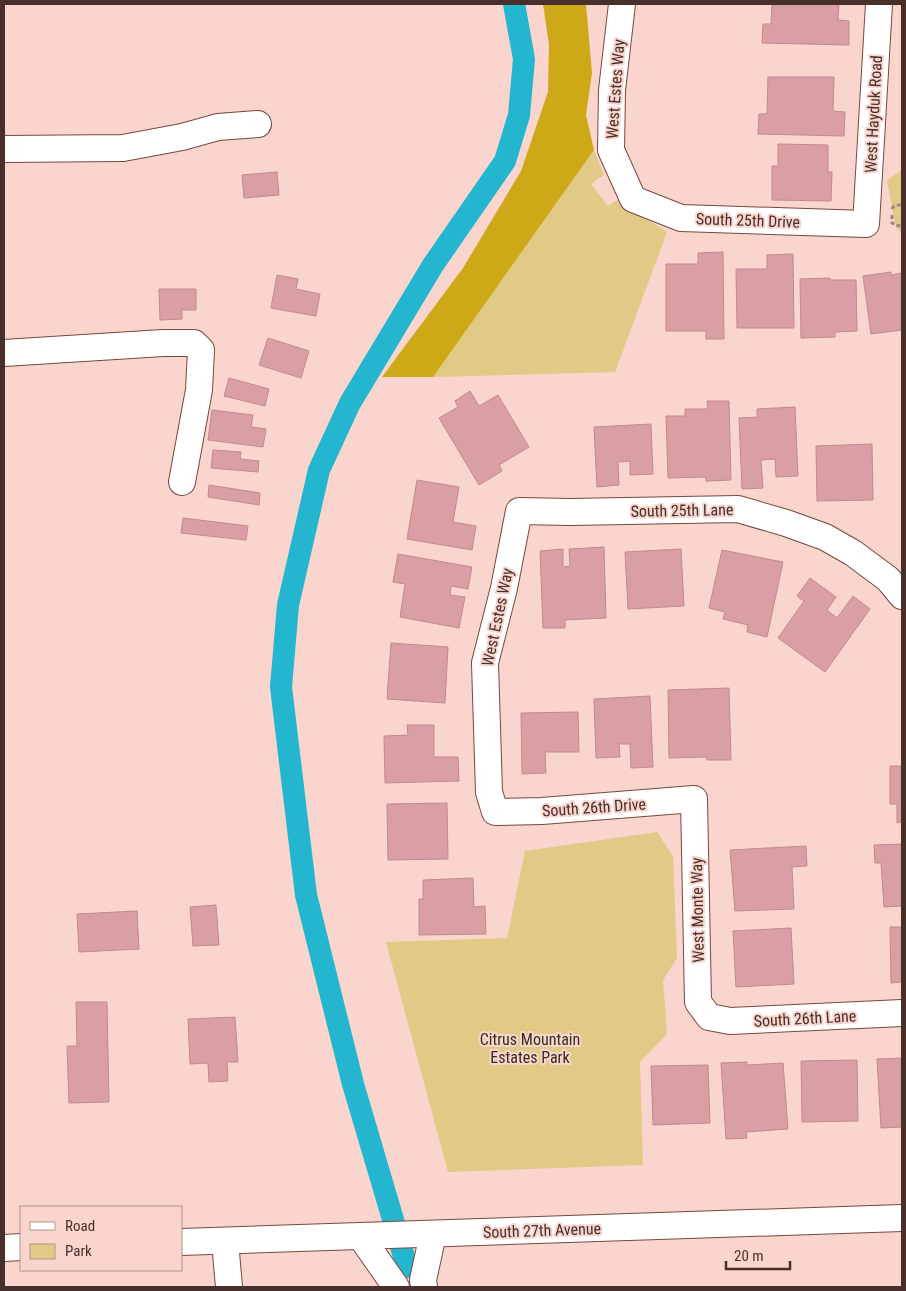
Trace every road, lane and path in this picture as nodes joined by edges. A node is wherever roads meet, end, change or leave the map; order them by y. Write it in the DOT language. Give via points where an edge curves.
graph roads {
  1 [pos="622,4"];
  2 [pos="879,4"];
  3 [pos="258,124"];
  4 [pos="4,149"];
  5 [pos="633,199"];
  6 [pos="902,204"];
  7 [pos="866,224"];
  8 [pos="902,227"];
  9 [pos="4,353"];
  10 [pos="182,482"];
  11 [pos="519,511"];
  12 [pos="895,588"];
  13 [pos="694,799"];
  14 [pos="495,812"];
  15 [pos="902,1013"];
  16 [pos="709,1017"];
  17 [pos="902,1218"];
  18 [pos="421,1234"];
  19 [pos="370,1237"];
  20 [pos="224,1241"];
  21 [pos="182,1242"];
  22 [pos="20,1247"];
  23 [pos="4,1248"];
  24 [pos="229,1287"];
  25 [pos="396,1287"];
  26 [pos="424,1287"];
  1 -- 5 [label="street, West Estes Way" via="612,90 611,150"];
  2 -- 7 [label="street, West Hayduk Road"];
  3 -- 4 [label="street" via="218,126 182,137 123,148"];
  5 -- 7 [label="street, South 25th Drive" via="681,218"];
  6 -- 8 [label="path" via="892,207 892,223"];
  9 -- 10 [label="street" via="194,343 201,350 199,390"];
  11 -- 12 [label="street, South 25th Lane" via="738,509 825,537 853,552"];
  11 -- 14 [label="street, West Estes Way" via="485,663 489,792"];
  13 -- 14 [label="street, South 26th Drive"];
  13 -- 16 [label="street, West Monte Way" via="698,1002"];
  15 -- 16 [label="street, South 26th Lane" via="730,1021"];
  17 -- 18 [label="street, South 27th Avenue"];
  18 -- 19 [label="street, South 27th Avenue"];
  18 -- 26 [label="street"];
  19 -- 20 [label="street, South 27th Avenue"];
  19 -- 25 [label="street"];
  20 -- 21 [label="street, South 27th Avenue"];
  20 -- 24 [label="street"];
  22 -- 23 [label="street"];
}
